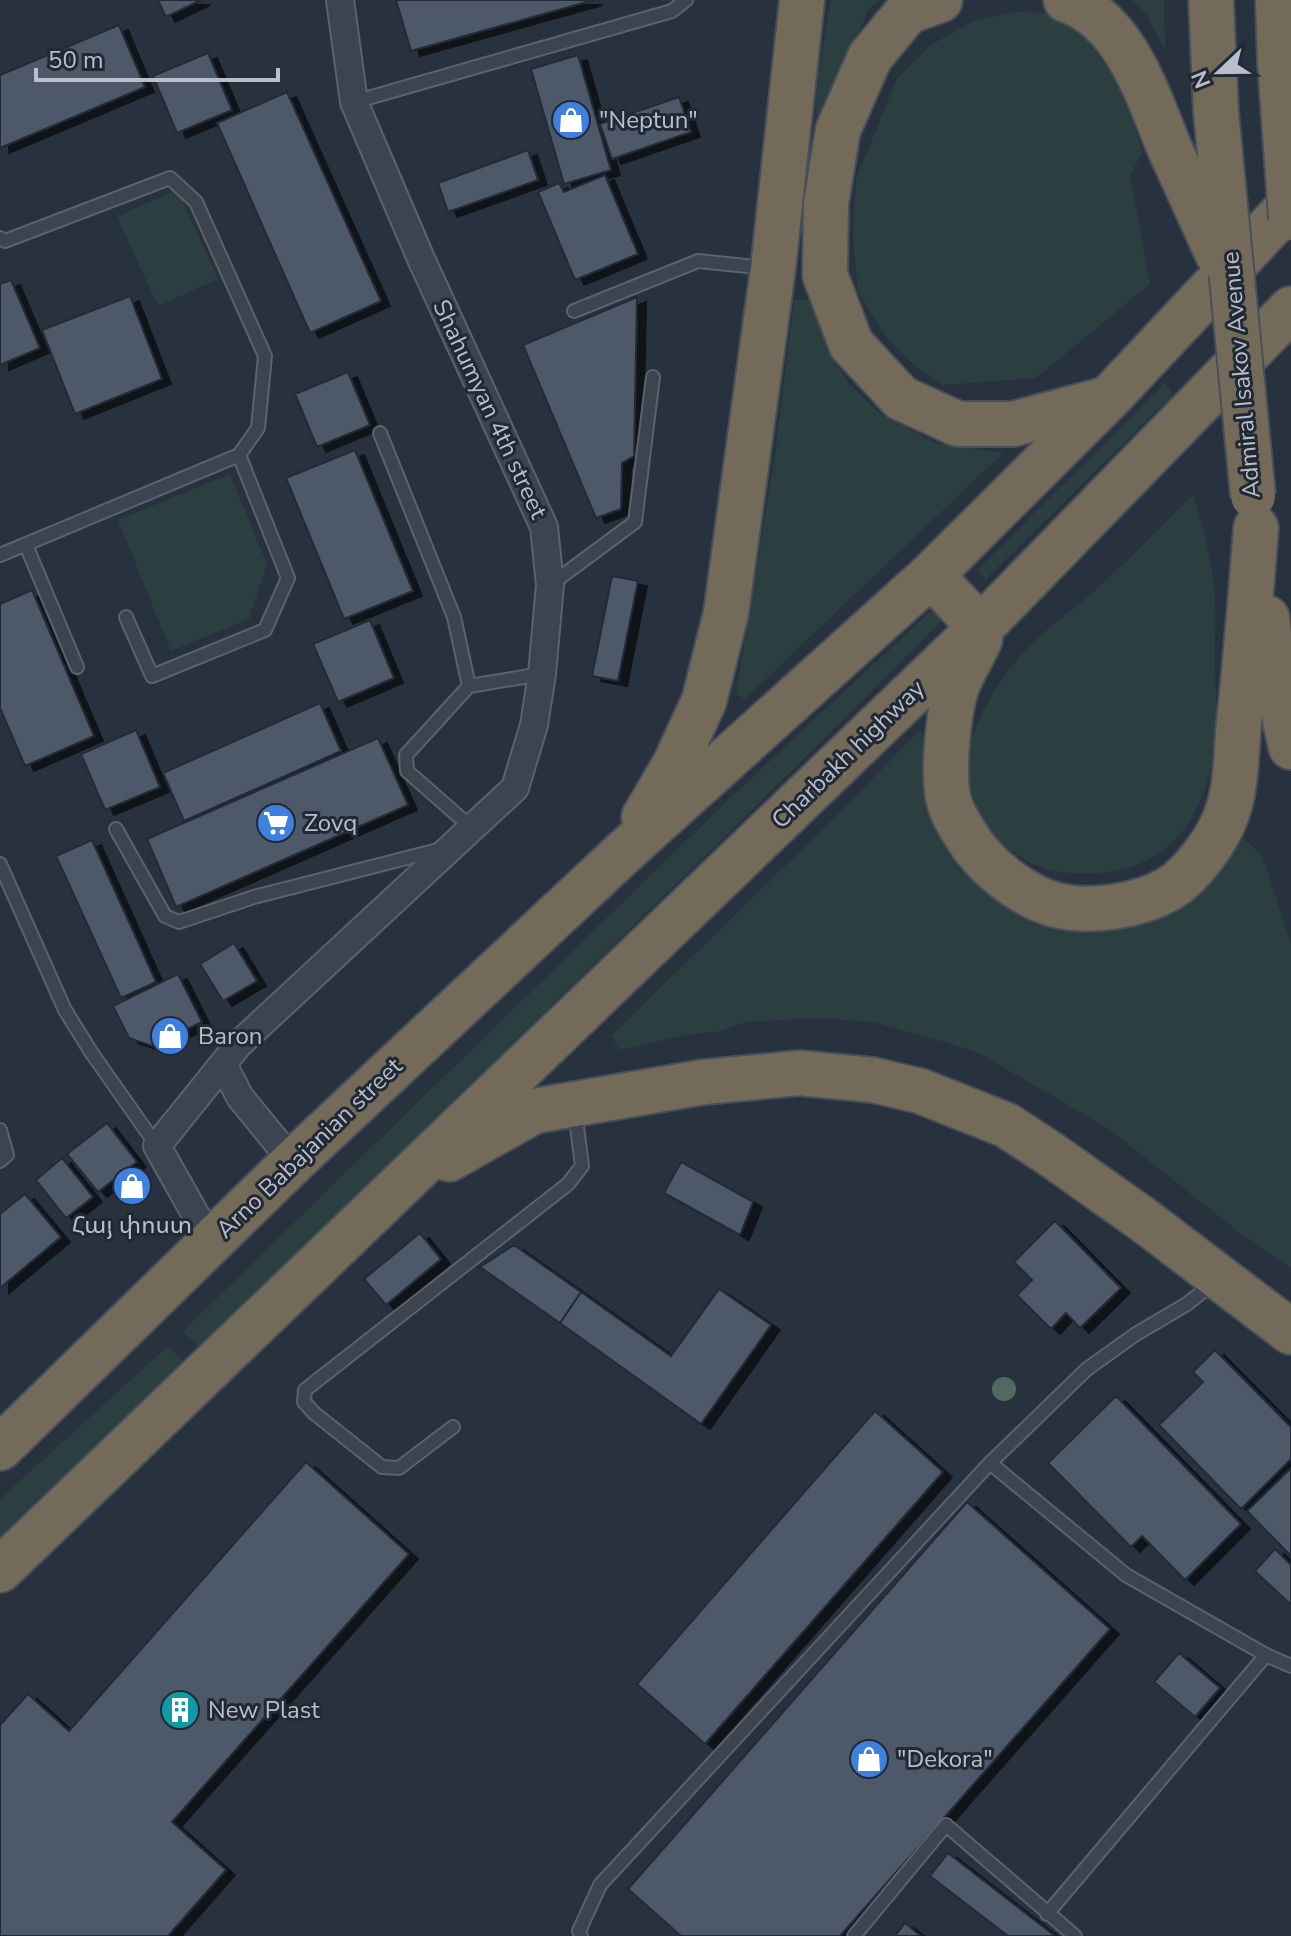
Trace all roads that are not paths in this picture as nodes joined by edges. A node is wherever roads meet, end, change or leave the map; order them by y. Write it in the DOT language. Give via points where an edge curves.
graph roads {
  1 [pos="340,0"];
  2 [pos="686,0"];
  3 [pos="802,0"];
  4 [pos="940,0"];
  5 [pos="1066,0"];
  6 [pos="1211,0"];
  7 [pos="1278,0"];
  8 [pos="354,102"];
  9 [pos="1291,204"];
  10 [pos="1291,218"];
  11 [pos="0,238"];
  12 [pos="773,269"];
  13 [pos="1233,288"];
  14 [pos="1291,309"];
  15 [pos="574,311"];
  16 [pos="653,377"];
  17 [pos="1109,398"];
  18 [pos="380,433"];
  19 [pos="239,455"];
  20 [pos="1254,512"];
  21 [pos="26,545"];
  22 [pos="0,555"];
  23 [pos="931,575"];
  24 [pos="550,585"];
  25 [pos="126,617"];
  26 [pos="984,623"];
  27 [pos="77,667"];
  28 [pos="542,674"];
  29 [pos="469,686"];
  30 [pos="1291,747"];
  31 [pos="116,829"];
  32 [pos="463,837"];
  33 [pos="623,853"];
  34 [pos="0,864"];
  35 [pos="223,1064"];
  36 [pos="574,1104"];
  37 [pos="1,1136"];
  38 [pos="157,1146"];
  39 [pos="0,1161"];
  40 [pos="293,1162"];
  41 [pos="395,1189"];
  42 [pos="211,1242"];
  43 [pos="1220,1277"];
  44 [pos="1291,1332"];
  45 [pos="453,1427"];
  46 [pos="1,1446"];
  47 [pos="990,1463"];
  48 [pos="0,1570"];
  49 [pos="1266,1655"];
  50 [pos="1291,1666"];
  51 [pos="1047,1914"];
  52 [pos="581,1936"];
  53 [pos="854,1936"];
  54 [pos="1075,1936"];
  1 -- 8 [label="street, Shahumyan 4th street"];
  2 -- 8 [label="lane" via="672,11"];
  3 -- 12 [label="highway"];
  4 -- 17 [label="highway" via="907,12 870,57 838,130 826,203 825,275 851,344 901,398 958,424 1013,424"];
  5 -- 13 [label="highway, bridge" via="1106,26 1130,60"];
  6 -- 13 [label="highway, Admiral Isakov Avenue, bridge"];
  7 -- 10 [label="highway, bridge"];
  8 -- 24 [label="street, Shahumyan 4th street" via="544,527"];
  9 -- 17 [label="highway"];
  11 -- 19 [label="lane" via="5,241 170,178 196,202 265,356 258,428"];
  12 -- 15 [label="lane" via="698,261"];
  12 -- 33 [label="highway" via="726,613 704,701 675,764"];
  13 -- 20 [label="highway, Admiral Isakov Avenue, bridge"];
  14 -- 26 [label="highway, Charbakh highway"];
  16 -- 24 [label="lane" via="635,522"];
  17 -- 23 [label="highway"];
  18 -- 29 [label="lane" via="454,617"];
  19 -- 21 [label="lane"];
  19 -- 25 [label="lane" via="288,578 265,630 152,676"];
  20 -- 26 [label="highway" via="1227,813 1196,864 1171,888 1142,900 1110,907 1055,905 1001,876 963,831 948,799 946,756 956,689"];
  20 -- 30 [label="highway, Admiral Isakov Avenue" via="1274,671"];
  21 -- 22 [label="lane"];
  21 -- 27 [label="lane"];
  23 -- 26 [label="highway"];
  23 -- 33 [label="highway"];
  24 -- 28 [label="street, Shahumyan 4th street"];
  26 -- 41 [label="highway, Charbakh highway"];
  28 -- 29 [label="lane"];
  28 -- 32 [label="street, Shahumyan 4th street" via="515,788"];
  29 -- 32 [label="lane" via="406,755 407,771"];
  31 -- 32 [label="lane" via="165,916 179,922"];
  32 -- 35 [label="street, Shahumyan 4th street"];
  33 -- 40 [label="highway, Arno Babajanian street"];
  34 -- 38 [label="lane" via="65,1010"];
  35 -- 38 [label="street, Shahumyan 4th street"];
  35 -- 40 [label="street" via="240,1097"];
  36 -- 41 [label="highway" via="534,1111"];
  36 -- 43 [label="highway" via="704,1082 799,1073 920,1091 1006,1125"];
  36 -- 45 [label="lane" via="582,1166 568,1184 305,1390 304,1402 314,1413 382,1467 399,1468"];
  37 -- 39 [label="lane" via="7,1155"];
  38 -- 42 [label="street"];
  40 -- 42 [label="highway, Arno Babajanian street"];
  41 -- 48 [label="highway"];
  42 -- 46 [label="highway, Arno Babajanian street"];
  43 -- 44 [label="highway"];
  43 -- 47 [label="lane" via="1087,1369"];
  47 -- 49 [label="lane" via="1126,1575"];
  47 -- 52 [label="lane" via="600,1885"];
  49 -- 50 [label="lane"];
  49 -- 51 [label="lane"];
  51 -- 53 [label="lane" via="946,1825"];
  51 -- 54 [label="lane"];
}
